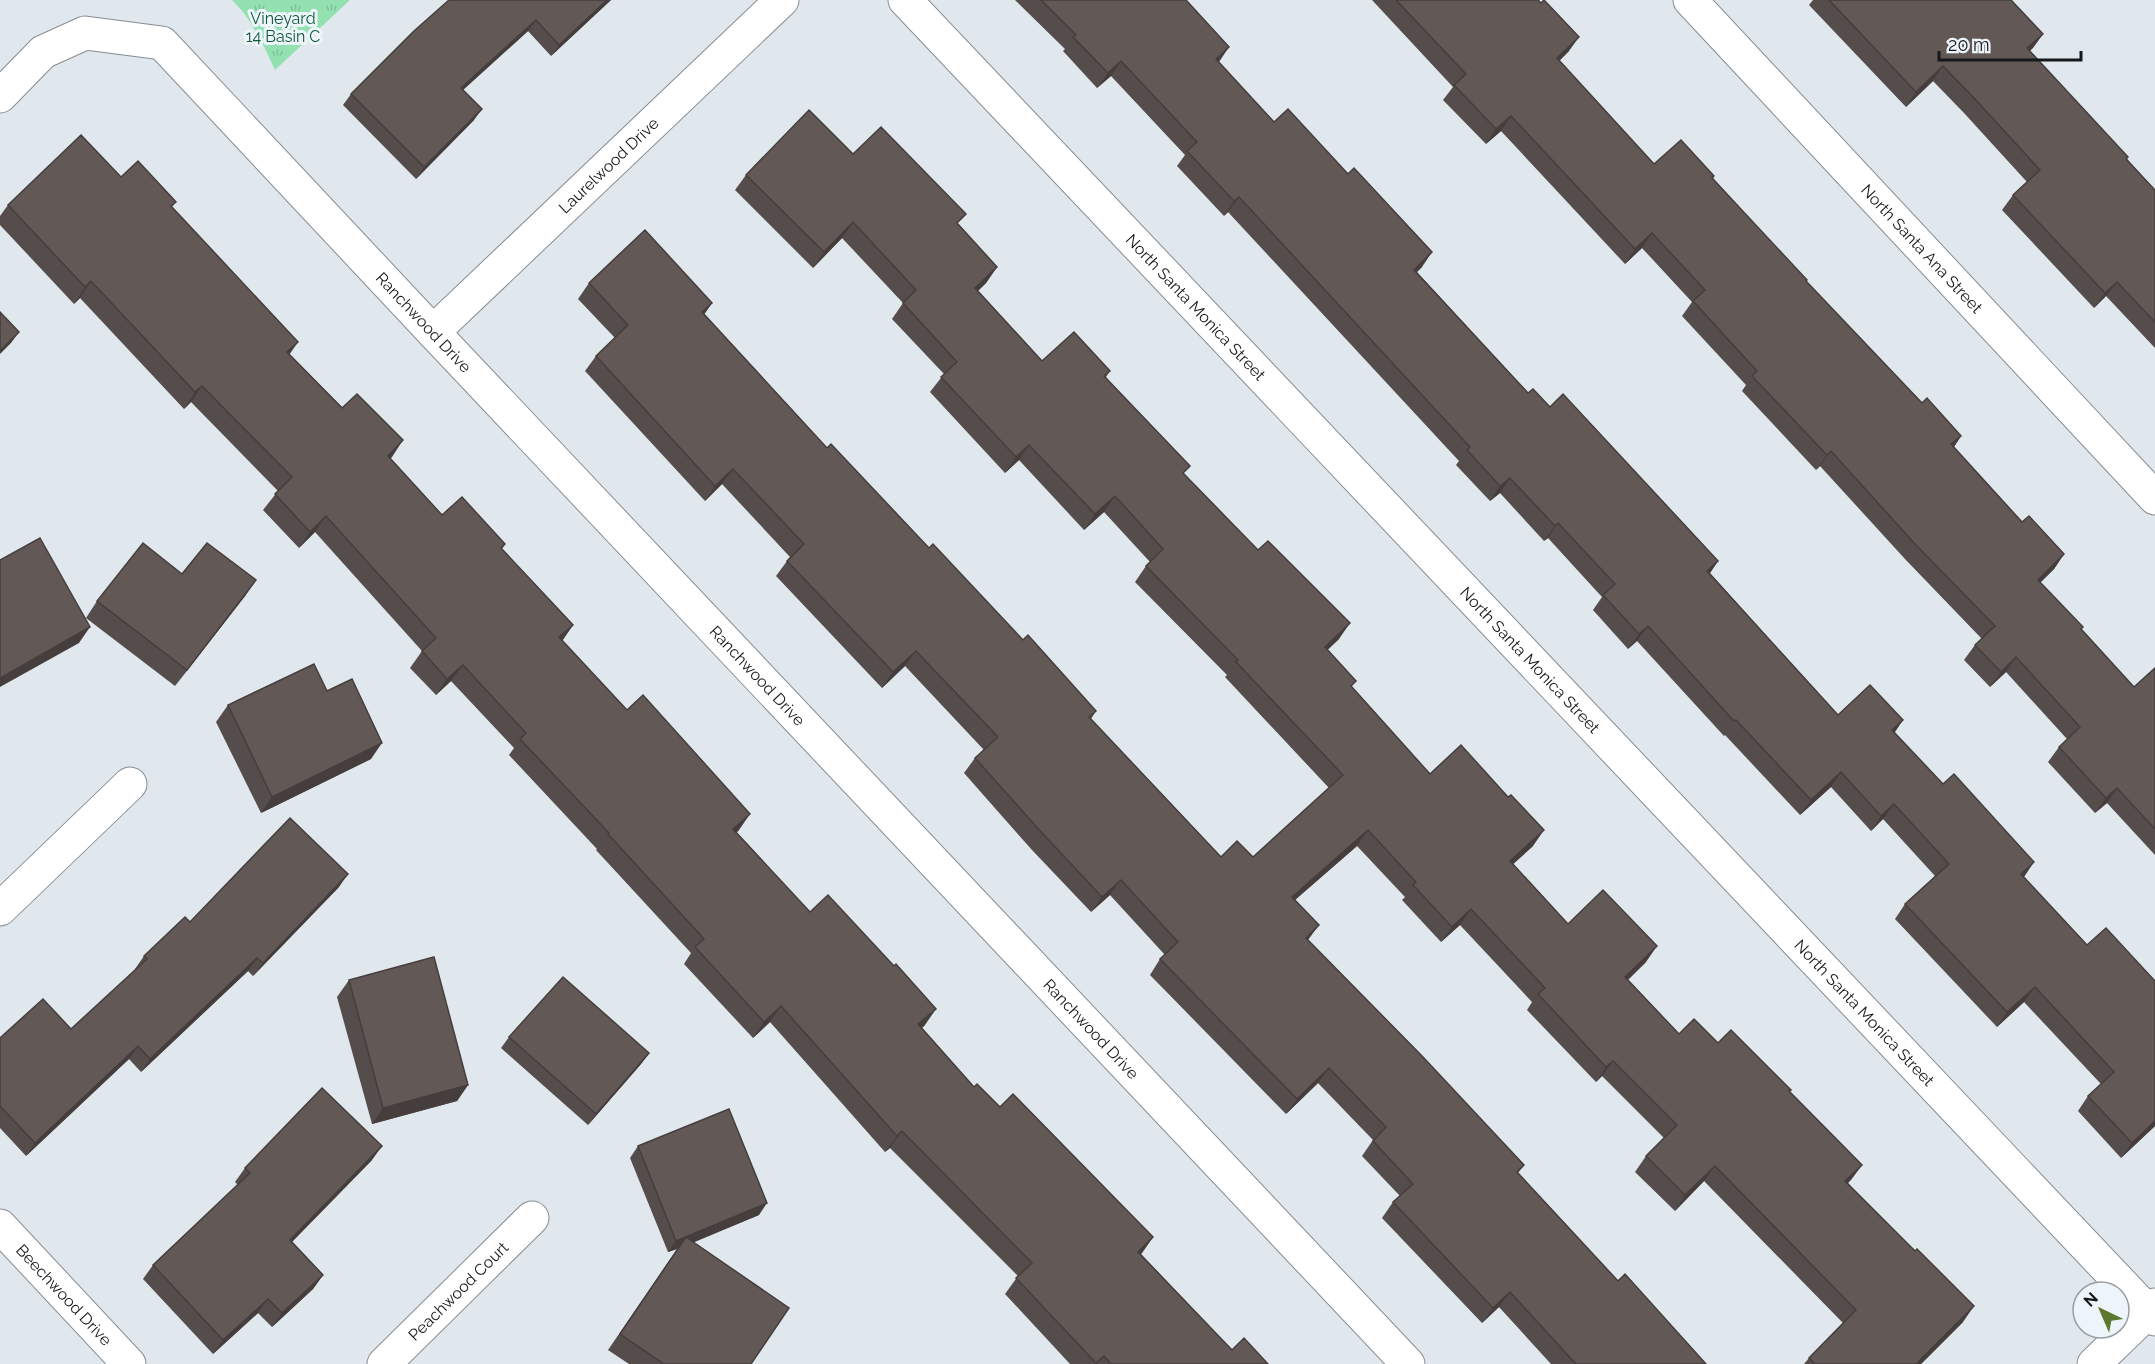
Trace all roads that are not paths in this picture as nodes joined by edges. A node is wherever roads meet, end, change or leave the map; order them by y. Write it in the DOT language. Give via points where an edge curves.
graph roads {
  1 [pos="783,0"];
  2 [pos="905,0"];
  3 [pos="1690,0"];
  4 [pos="0,96"];
  5 [pos="433,332"];
  6 [pos="2155,498"];
  7 [pos="130,784"];
  8 [pos="0,909"];
  9 [pos="532,1218"];
  10 [pos="0,1226"];
  11 [pos="2153,1311"];
  12 [pos="129,1364"];
  13 [pos="384,1364"];
  14 [pos="1408,1364"];
  15 [pos="2094,1364"];
  1 -- 5 [label="street, Laurelwood Drive"];
  2 -- 11 [label="street, North Santa Monica Street"];
  3 -- 6 [label="street, North Santa Ana Street"];
  4 -- 5 [label="street, Ranchwood Drive" via="44,52 85,33 162,43"];
  5 -- 14 [label="street, Ranchwood Drive"];
  7 -- 8 [label="street"];
  9 -- 13 [label="street, Peachwood Court"];
  10 -- 12 [label="street, Beechwood Drive"];
  11 -- 15 [label="street"];
}
